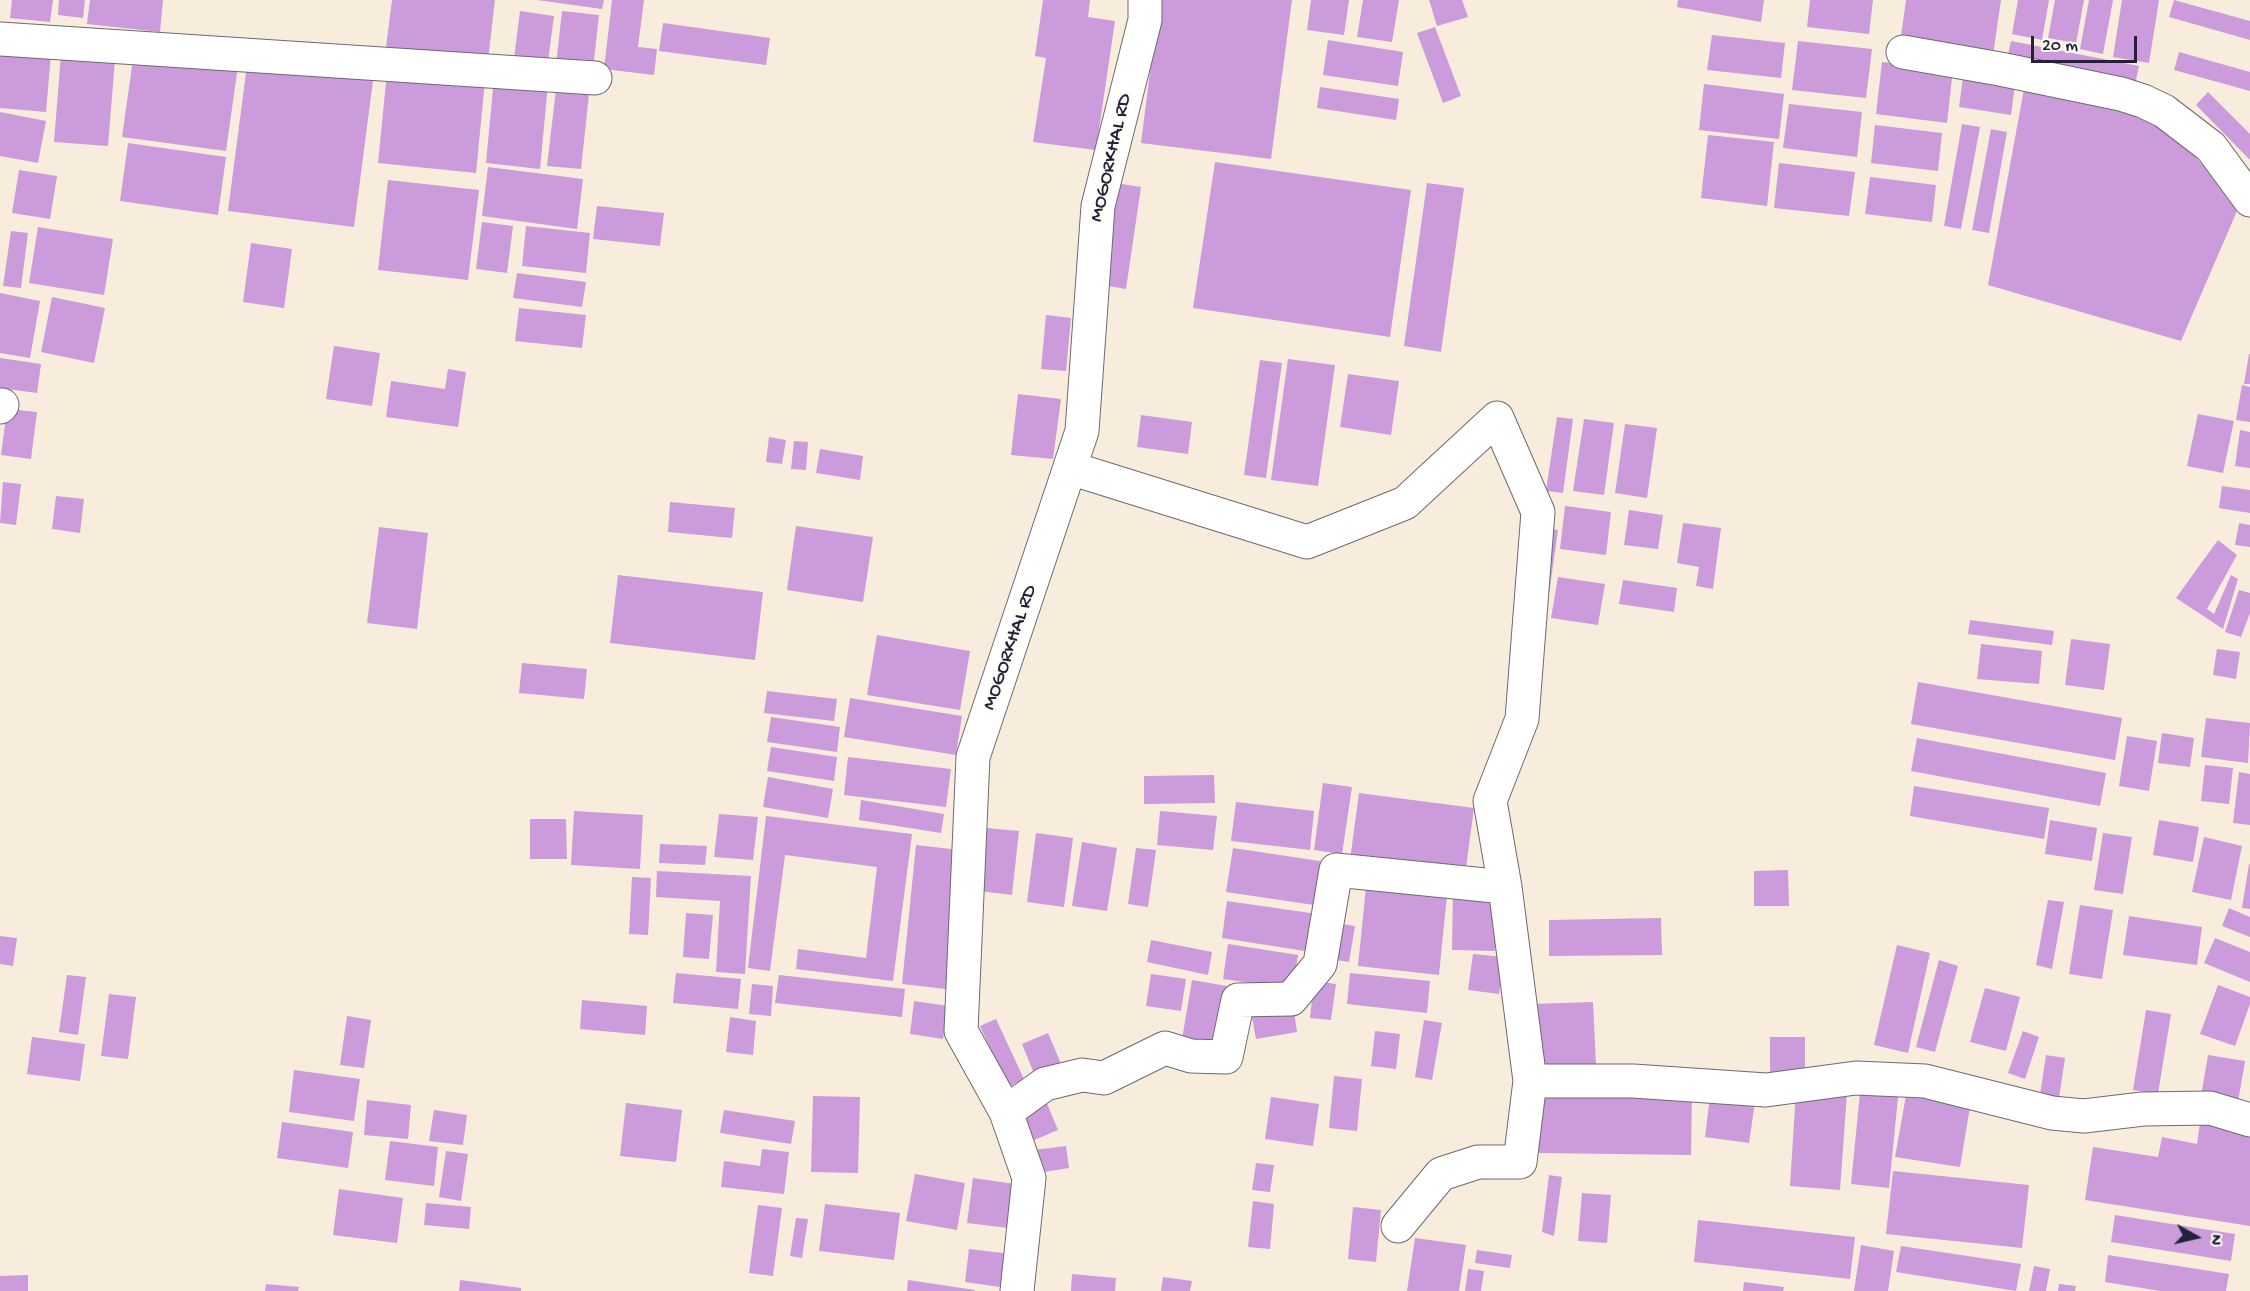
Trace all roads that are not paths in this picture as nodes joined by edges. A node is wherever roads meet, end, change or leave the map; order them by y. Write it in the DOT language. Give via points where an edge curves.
graph roads {
  1 [pos="1145,0"];
  2 [pos="0,39"];
  3 [pos="1903,52"];
  4 [pos="595,78"];
  5 [pos="2250,200"];
  6 [pos="1070,468"];
  7 [pos="1505,888"];
  8 [pos="1530,1081"];
  9 [pos="1006,1112"];
  10 [pos="2250,1120"];
  11 [pos="1398,1226"];
  12 [pos="1017,1291"];
  1 -- 6 [label="street, MOGORKHAL RD" via="1145,20 1098,206 1082,431"];
  2 -- 4 [label="street"];
  3 -- 5 [label="street" via="2143,101 2164,111 2211,147"];
  6 -- 7 [label="street" via="1307,542 1405,503 1497,418 1538,512 1522,718 1490,801"];
  6 -- 9 [label="street, MOGORKHAL RD" via="973,757 961,1031"];
  7 -- 8 [label="street"];
  7 -- 9 [label="street" via="1336,870 1320,964 1291,999 1238,1000 1226,1057 1191,1056 1165,1048 1104,1078 1082,1074 1045,1084"];
  8 -- 10 [label="street" via="1633,1081 1766,1090 1856,1078 1914,1081 2052,1113 2084,1116 2143,1109 2210,1108"];
  8 -- 11 [label="street" via="1520,1162 1478,1162 1441,1174"];
  9 -- 12 [label="street, MOGORKHAL RD" via="1029,1178"];
}
